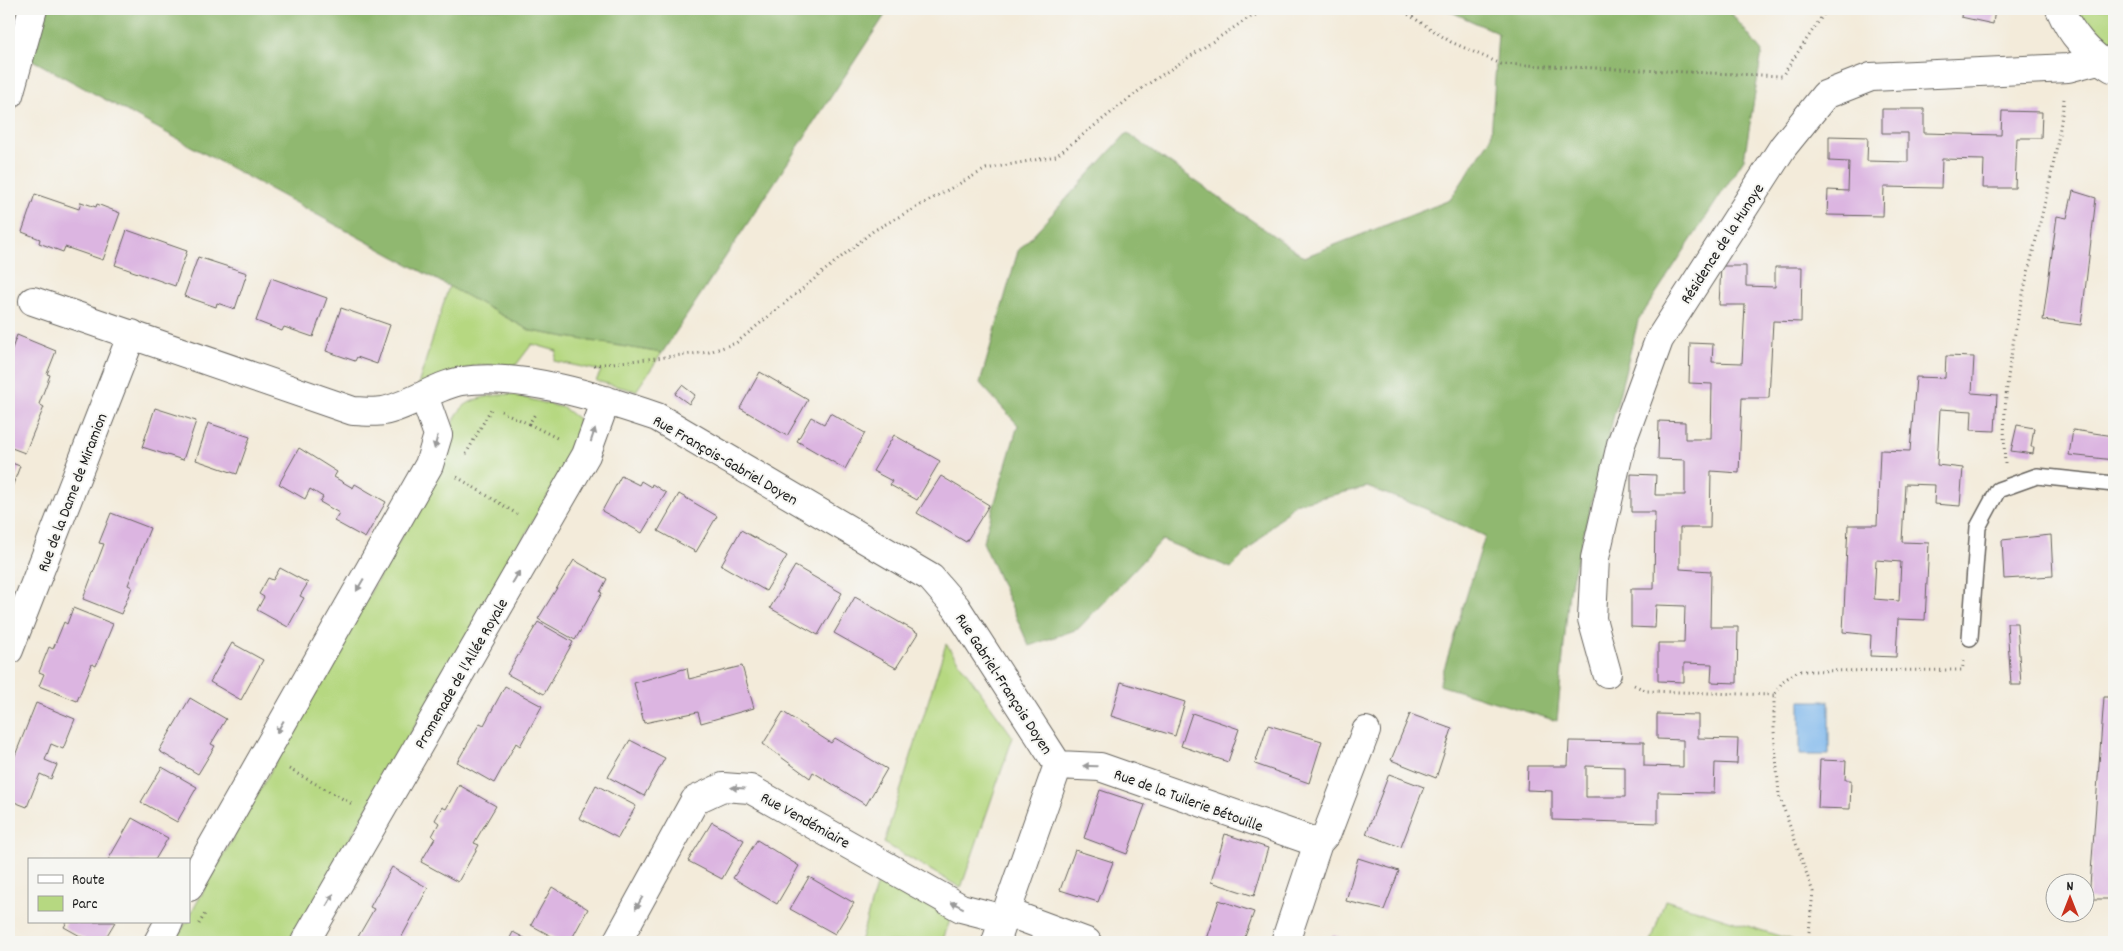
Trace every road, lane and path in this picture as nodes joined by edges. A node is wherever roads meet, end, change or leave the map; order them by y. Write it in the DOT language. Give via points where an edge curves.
graph roads {
  1 [pos="33,9"];
  2 [pos="1246,9"];
  3 [pos="1268,9"];
  4 [pos="1400,9"];
  5 [pos="1826,9"];
  6 [pos="2060,9"];
  7 [pos="1247,19"];
  8 [pos="2106,65"];
  9 [pos="2068,68"];
  10 [pos="9,95"];
  11 [pos="33,301"];
  12 [pos="132,334"];
  13 [pos="591,365"];
  14 [pos="424,396"];
  15 [pos="606,400"];
  16 [pos="429,465"];
  17 [pos="2114,484"];
  18 [pos="2006,487"];
  19 [pos="517,514"];
  20 [pos="874,544"];
  21 [pos="1970,638"];
  22 [pos="9,650"];
  23 [pos="1606,673"];
  24 [pos="1774,695"];
  25 [pos="1366,731"];
  26 [pos="1058,765"];
  27 [pos="288,768"];
  28 [pos="352,804"];
  29 [pos="1318,843"];
  30 [pos="190,885"];
  31 [pos="168,924"];
  32 [pos="1000,931"];
  33 [pos="1809,932"];
  34 [pos="158,942"];
  35 [pos="305,942"];
  36 [pos="617,942"];
  37 [pos="1086,942"];
  38 [pos="1285,942"];
  1 -- 10 [label="street"];
  2 -- 7 [label="path"];
  3 -- 7 [label="path"];
  4 -- 5 [label="path" via="1451,42 1501,64 1782,76"];
  6 -- 8 [label="street" via="2067,26"];
  7 -- 13 [label="path" via="1145,86 1056,156 986,170 873,231 736,343 709,352"];
  8 -- 9 [label="street, Résidence de la Hunoye"];
  9 -- 18 [label="path" via="2060,134 2014,330 2003,432"];
  9 -- 23 [label="street, Résidence de la Hunoye" via="1871,77 1825,94 1783,147 1659,340 1621,444 1595,558 1592,619"];
  11 -- 12 [label="street"];
  12 -- 14 [label="street" via="353,411 382,412"];
  12 -- 22 [label="street, Rue de la Dame de Miramion"];
  14 -- 15 [label="street, Rue François-Gabriel Doyen" via="460,381 492,378"];
  14 -- 16 [label="street, one-way" via="438,435"];
  15 -- 20 [label="street, Rue François-Gabriel Doyen" via="656,417"];
  35 -- 15 [label="street, Promenade de l'Allée Royale, one-way" via="586,455"];
  16 -- 19 [label="path" via="454,475"];
  16 -- 30 [label="street, one-way"];
  17 -- 18 [label="lane" via="2037,476"];
  18 -- 21 [label="lane" via="1998,490 1978,527"];
  20 -- 26 [label="street, Rue Gabriel-François Doyen" via="931,578 956,607"];
  21 -- 24 [label="path" via="1962,670 1798,671 1783,680"];
  23 -- 24 [label="path" via="1647,691"];
  24 -- 33 [label="path" via="1779,794 1813,892"];
  25 -- 29 [label="street" via="1327,833"];
  29 -- 26 [label="street, Rue de la Tuilerie Bétouille, one-way" via="1100,767"];
  26 -- 32 [label="street, Rue Gabriel-François Doyen"];
  27 -- 28 [label="path"];
  29 -- 38 [label="street"];
  31 -- 34 [label="street"];
  32 -- 36 [label="street, Rue Vendémiaire, one-way" via="750,789 723,787 695,800"];
  32 -- 37 [label="street, Rue Vendémiaire" via="1017,916"];
}
